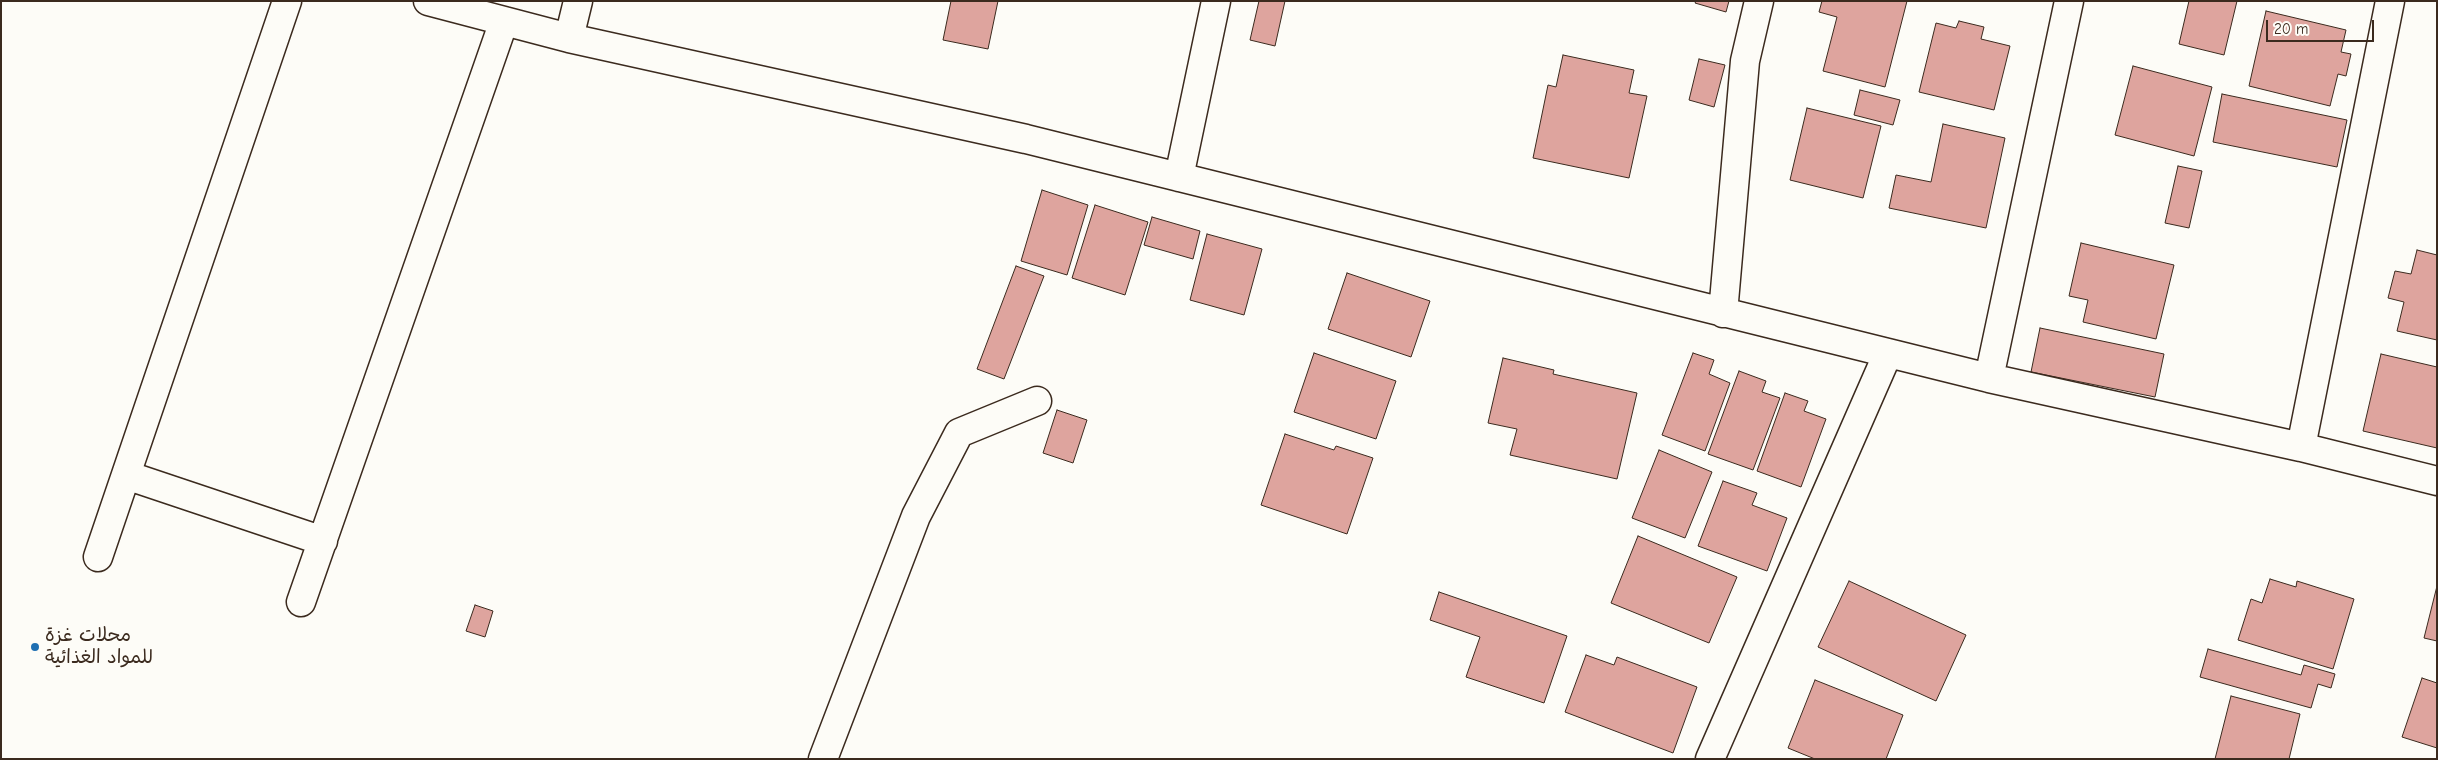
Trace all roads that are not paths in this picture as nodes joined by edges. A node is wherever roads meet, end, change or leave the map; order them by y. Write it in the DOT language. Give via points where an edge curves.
graph roads {
  1 [pos="287,1"];
  2 [pos="428,1"];
  3 [pos="578,1"];
  4 [pos="1216,1"];
  5 [pos="1759,1"];
  6 [pos="2069,1"];
  7 [pos="2390,1"];
  8 [pos="504,21"];
  9 [pos="569,38"];
  10 [pos="1179,177"];
  11 [pos="1723,312"];
  12 [pos="1888,353"];
  13 [pos="1989,378"];
  14 [pos="1037,401"];
  15 [pos="2301,447"];
  16 [pos="126,475"];
  17 [pos="2437,481"];
  18 [pos="322,541"];
  19 [pos="98,557"];
  20 [pos="302,602"];
  21 [pos="823,759"];
  22 [pos="1710,759"];
  1 -- 16 [label="street"];
  2 -- 8 [label="street"];
  3 -- 9 [label="street"];
  4 -- 10 [label="street"];
  5 -- 11 [label="street" via="1745,61"];
  6 -- 13 [label="street"];
  7 -- 15 [label="street"];
  8 -- 9 [label="street"];
  8 -- 18 [label="street"];
  9 -- 10 [label="street" via="1016,137"];
  10 -- 11 [label="street"];
  11 -- 12 [label="street"];
  12 -- 13 [label="street"];
  12 -- 22 [label="street"];
  13 -- 15 [label="street"];
  14 -- 21 [label="street" via="959,434 916,516"];
  15 -- 17 [label="street"];
  16 -- 18 [label="street"];
  16 -- 19 [label="street"];
  18 -- 20 [label="street"];
}
